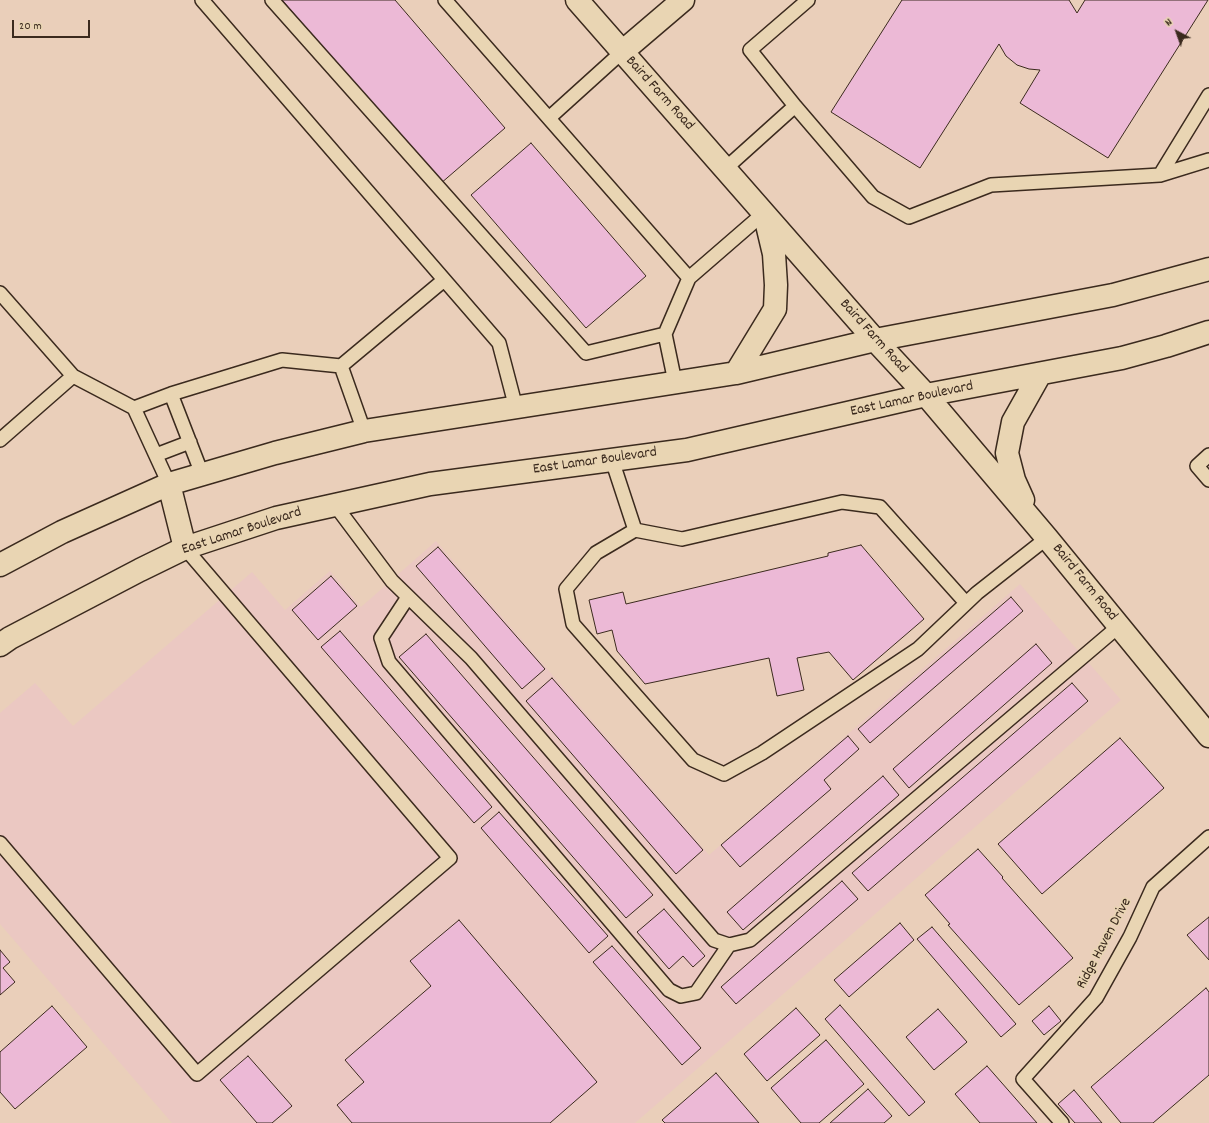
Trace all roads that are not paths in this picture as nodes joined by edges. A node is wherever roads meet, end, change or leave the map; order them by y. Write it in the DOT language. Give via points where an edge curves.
graph roads {
  1 [pos="202,0"];
  2 [pos="272,0"];
  3 [pos="445,0"];
  4 [pos="576,0"];
  5 [pos="683,0"];
  6 [pos="808,0"];
  7 [pos="622,52"];
  8 [pos="1209,95"];
  9 [pos="795,106"];
  10 [pos="549,118"];
  11 [pos="1209,160"];
  12 [pos="725,169"];
  13 [pos="1160,175"];
  14 [pos="764,213"];
  15 [pos="1209,269"];
  16 [pos="689,278"];
  17 [pos="444,280"];
  18 [pos="0,293"];
  19 [pos="1209,332"];
  20 [pos="665,334"];
  21 [pos="874,340"];
  22 [pos="341,366"];
  23 [pos="736,373"];
  24 [pos="1040,374"];
  25 [pos="73,376"];
  26 [pos="675,382"];
  27 [pos="171,394"];
  28 [pos="926,395"];
  29 [pos="134,408"];
  30 [pos="516,408"];
  31 [pos="364,430"];
  32 [pos="0,440"];
  33 [pos="190,442"];
  34 [pos="156,455"];
  35 [pos="1209,455"];
  36 [pos="612,460"];
  37 [pos="202,474"];
  38 [pos="1209,480"];
  39 [pos="169,484"];
  40 [pos="335,505"];
  41 [pos="1033,522"];
  42 [pos="635,530"];
  43 [pos="1047,538"];
  44 [pos="185,548"];
  45 [pos="0,565"];
  46 [pos="408,596"];
  47 [pos="966,603"];
  48 [pos="1119,626"];
  49 [pos="0,645"];
  50 [pos="1209,736"];
  51 [pos="1209,837"];
  52 [pos="0,843"];
  53 [pos="728,945"];
  54 [pos="1062,1123"];
  1 -- 17 [label="lane"];
  2 -- 20 [label="lane" via="586,353"];
  3 -- 10 [label="lane"];
  4 -- 7 [label="main road, Baird Farm Road"];
  5 -- 7 [label="main road"];
  6 -- 9 [label="lane" via="750,50"];
  7 -- 10 [label="lane"];
  7 -- 12 [label="main road, Baird Farm Road"];
  8 -- 13 [label="lane"];
  9 -- 12 [label="lane"];
  9 -- 13 [label="lane" via="872,197 909,217 991,185"];
  10 -- 16 [label="lane"];
  11 -- 13 [label="lane"];
  12 -- 14 [label="main road, Baird Farm Road"];
  14 -- 16 [label="lane"];
  14 -- 21 [label="main road, Baird Farm Road"];
  14 -- 23 [label="main road" via="774,254 774,309"];
  15 -- 21 [label="main road" via="1113,296"];
  16 -- 20 [label="lane"];
  17 -- 22 [label="lane"];
  17 -- 30 [label="lane" via="499,343"];
  18 -- 25 [label="lane"];
  19 -- 24 [label="main road, East Lamar Boulevard" via="1122,358"];
  20 -- 26 [label="lane"];
  21 -- 23 [label="main road"];
  21 -- 28 [label="main road, Baird Farm Road"];
  22 -- 27 [label="lane" via="282,360"];
  22 -- 31 [label="lane"];
  23 -- 26 [label="main road"];
  24 -- 28 [label="main road, East Lamar Boulevard"];
  24 -- 41 [label="main road" via="1013,422 1008,453 1014,480"];
  25 -- 29 [label="lane"];
  25 -- 32 [label="lane"];
  26 -- 30 [label="main road"];
  27 -- 29 [label="lane"];
  27 -- 33 [label="lane"];
  28 -- 36 [label="main road, East Lamar Boulevard" via="687,450"];
  28 -- 41 [label="main road, Baird Farm Road"];
  29 -- 34 [label="lane"];
  30 -- 31 [label="main road"];
  31 -- 37 [label="main road"];
  33 -- 34 [label="lane"];
  33 -- 37 [label="lane"];
  34 -- 39 [label="lane"];
  35 -- 38 [label="lane" via="1197,466"];
  36 -- 40 [label="main road, East Lamar Boulevard" via="430,484"];
  36 -- 42 [label="lane"];
  37 -- 39 [label="main road"];
  39 -- 44 [label="main road"];
  39 -- 45 [label="main road" via="62,532"];
  40 -- 44 [label="main road, East Lamar Boulevard" via="276,518"];
  40 -- 46 [label="lane" via="392,581"];
  41 -- 43 [label="main road, Baird Farm Road"];
  42 -- 47 [label="lane" via="682,539 842,502 880,507"];
  42 -- 47 [label="lane" via="596,553 566,589 573,624 693,760 724,774 762,753 918,649"];
  43 -- 47 [label="lane"];
  43 -- 48 [label="main road, Baird Farm Road"];
  44 -- 49 [label="main road, East Lamar Boulevard"];
  44 -- 52 [label="lane" via="450,858 197,1074"];
  46 -- 53 [label="lane" via="471,658 714,940"];
  46 -- 53 [label="lane" via="381,638 389,662 670,990 681,996 696,993"];
  48 -- 50 [label="main road, Baird Farm Road"];
  48 -- 53 [label="lane" via="750,940"];
  51 -- 54 [label="lane, Ridge Haven Drive" via="1153,887 1130,937 1096,998 1023,1079"];
}
